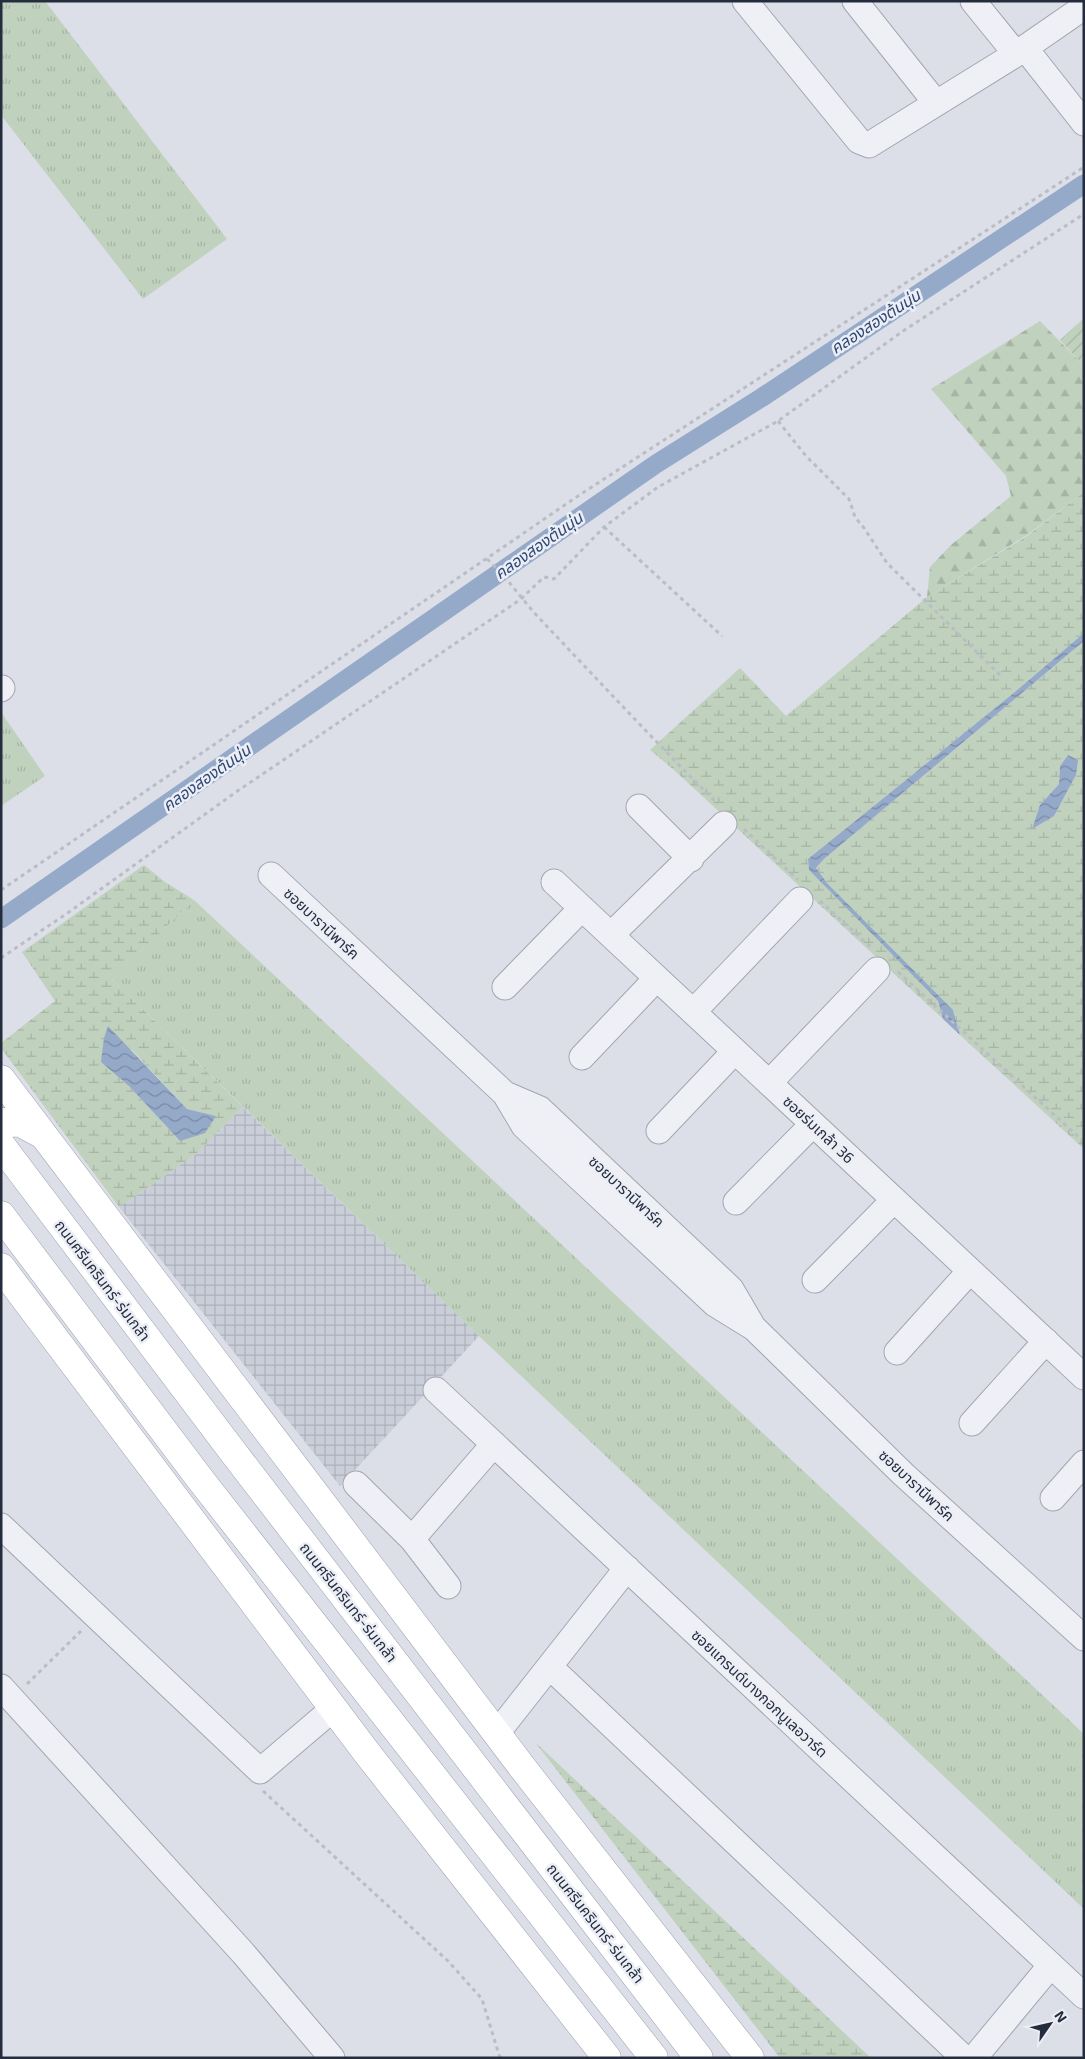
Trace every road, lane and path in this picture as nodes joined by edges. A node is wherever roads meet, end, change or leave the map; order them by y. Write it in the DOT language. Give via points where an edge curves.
graph roads {
  1 [pos="745,1"];
  2 [pos="855,1"];
  3 [pos="973,1"];
  4 [pos="1084,7"];
  5 [pos="1021,51"];
  6 [pos="936,103"];
  7 [pos="1084,123"];
  8 [pos="1084,167"];
  9 [pos="1084,214"];
  10 [pos="778,421"];
  11 [pos="604,526"];
  12 [pos="487,559"];
  13 [pos="521,599"];
  14 [pos="722,636"];
  15 [pos="1000,675"];
  16 [pos="640,807"];
  17 [pos="730,820"];
  18 [pos="691,859"];
  19 [pos="271,875"];
  20 [pos="554,882"];
  21 [pos="1,890"];
  22 [pos="807,894"];
  23 [pos="582,908"];
  24 [pos="611,935"];
  25 [pos="1,958"];
  26 [pos="883,964"];
  27 [pos="657,978"];
  28 [pos="505,987"];
  29 [pos="693,1012"];
  30 [pos="735,1051"];
  31 [pos="582,1057"];
  32 [pos="1,1079"];
  33 [pos="769,1083"];
  34 [pos="1,1122"];
  35 [pos="813,1124"];
  36 [pos="659,1131"];
  37 [pos="43,1135"];
  38 [pos="1084,1142"];
  39 [pos="1,1145"];
  40 [pos="894,1200"];
  41 [pos="736,1202"];
  42 [pos="1,1215"];
  43 [pos="1,1267"];
  44 [pos="970,1271"];
  45 [pos="815,1280"];
  46 [pos="1046,1342"];
  47 [pos="897,1352"];
  48 [pos="1084,1377"];
  49 [pos="436,1390"];
  50 [pos="972,1423"];
  51 [pos="494,1444"];
  52 [pos="1084,1463"];
  53 [pos="356,1484"];
  54 [pos="1053,1498"];
  55 [pos="1,1526"];
  56 [pos="412,1539"];
  57 [pos="627,1568"];
  58 [pos="448,1586"];
  59 [pos="85,1627"];
  60 [pos="1084,1638"];
  61 [pos="550,1667"];
  62 [pos="7,1693"];
  63 [pos="334,1708"];
  64 [pos="496,1733"];
  65 [pos="367,1753"];
  66 [pos="522,1767"];
  67 [pos="259,1788"];
  68 [pos="495,1918"];
  69 [pos="579,1964"];
  70 [pos="1051,1965"];
  71 [pos="649,1991"];
  72 [pos="1084,1996"];
  73 [pos="585,2030"];
  74 [pos="332,2058"];
  75 [pos="500,2058"];
  76 [pos="586,2058"];
  77 [pos="602,2058"];
  78 [pos="606,2058"];
  79 [pos="654,2058"];
  80 [pos="699,2058"];
  81 [pos="750,2058"];
  82 [pos="964,2058"];
  83 [pos="974,2058"];
  1 -- 6 [label="street" via="864,145 873,144"];
  2 -- 6 [label="street"];
  3 -- 5 [label="street"];
  4 -- 5 [label="street"];
  5 -- 6 [label="street"];
  5 -- 7 [label="street"];
  8 -- 12 [label="path" via="581,494"];
  9 -- 10 [label="path" via="903,331"];
  10 -- 11 [label="path" via="658,487"];
  10 -- 15 [label="path" via="806,456 849,499 855,518 887,563"];
  11 -- 13 [label="path" via="554,578 544,577"];
  11 -- 14 [label="path"];
  12 -- 13 [label="path"];
  12 -- 21 [label="path"];
  13 -- 17 [label="path"];
  13 -- 25 [label="path" via="236,792"];
  16 -- 18 [label="street"];
  17 -- 18 [label="street"];
  17 -- 22 [label="path"];
  18 -- 24 [label="street"];
  19 -- 60 [label="street, ซอยบารานีพาร์ค" via="505,1094 540,1108 731,1289 754,1328 903,1474"];
  20 -- 23 [label="street, ซอยร่มเกล้า 36"];
  22 -- 26 [label="path"];
  22 -- 29 [label="street"];
  23 -- 24 [label="street, ซอยร่มเกล้า 36"];
  23 -- 28 [label="street"];
  24 -- 27 [label="street, ซอยร่มเกล้า 36"];
  26 -- 33 [label="street"];
  26 -- 38 [label="path"];
  27 -- 29 [label="street, ซอยร่มเกล้า 36"];
  27 -- 31 [label="street"];
  29 -- 30 [label="street, ซอยร่มเกล้า 36"];
  30 -- 33 [label="street, ซอยร่มเกล้า 36"];
  30 -- 36 [label="street"];
  32 -- 37 [label="main road"];
  33 -- 35 [label="street, ซอยร่มเกล้า 36"];
  34 -- 37 [label="main road" via="20,1123"];
  35 -- 40 [label="street, ซอยร่มเกล้า 36"];
  35 -- 41 [label="street"];
  37 -- 64 [label="main road"];
  39 -- 71 [label="main road, ถนนศรีนครินทร์-ร่มเกล้า"];
  40 -- 44 [label="street, ซอยร่มเกล้า 36"];
  40 -- 45 [label="street"];
  42 -- 69 [label="main road" via="200,1479"];
  43 -- 63 [label="main road"];
  44 -- 46 [label="street, ซอยร่มเกล้า 36"];
  44 -- 47 [label="street"];
  46 -- 48 [label="street, ซอยร่มเกล้า 36"];
  46 -- 50 [label="street"];
  49 -- 51 [label="street, ซอยแกรนด์บางกอกบูเลอวาร์ด"];
  51 -- 56 [label="street"];
  51 -- 57 [label="street, ซอยแกรนด์บางกอกบูเลอวาร์ด"];
  52 -- 54 [label="street"];
  53 -- 56 [label="street"];
  55 -- 63 [label="street" via="260,1771"];
  56 -- 58 [label="street"];
  57 -- 61 [label="street"];
  57 -- 70 [label="street, ซอยแกรนด์บางกอกบูเลอวาร์ด"];
  59 -- 62 [label="path"];
  61 -- 64 [label="street"];
  61 -- 82 [label="street"];
  62 -- 74 [label="street" via="243,1953"];
  63 -- 65 [label="main road"];
  64 -- 66 [label="main road"];
  65 -- 68 [label="main road"];
  65 -- 69 [label="main road"];
  66 -- 71 [label="main road"];
  66 -- 81 [label="main road"];
  67 -- 75 [label="path" via="448,1961 482,1999"];
  68 -- 73 [label="main road"];
  68 -- 76 [label="main road" via="557,2003"];
  69 -- 79 [label="main road"];
  70 -- 72 [label="street, ซอยแกรนด์บางกอกบูเลอวาร์ด"];
  70 -- 83 [label="street"];
  71 -- 80 [label="main road, ถนนศรีนครินทร์-ร่มเกล้า"];
  73 -- 77 [label="main road"];
  73 -- 78 [label="main road"];
}
